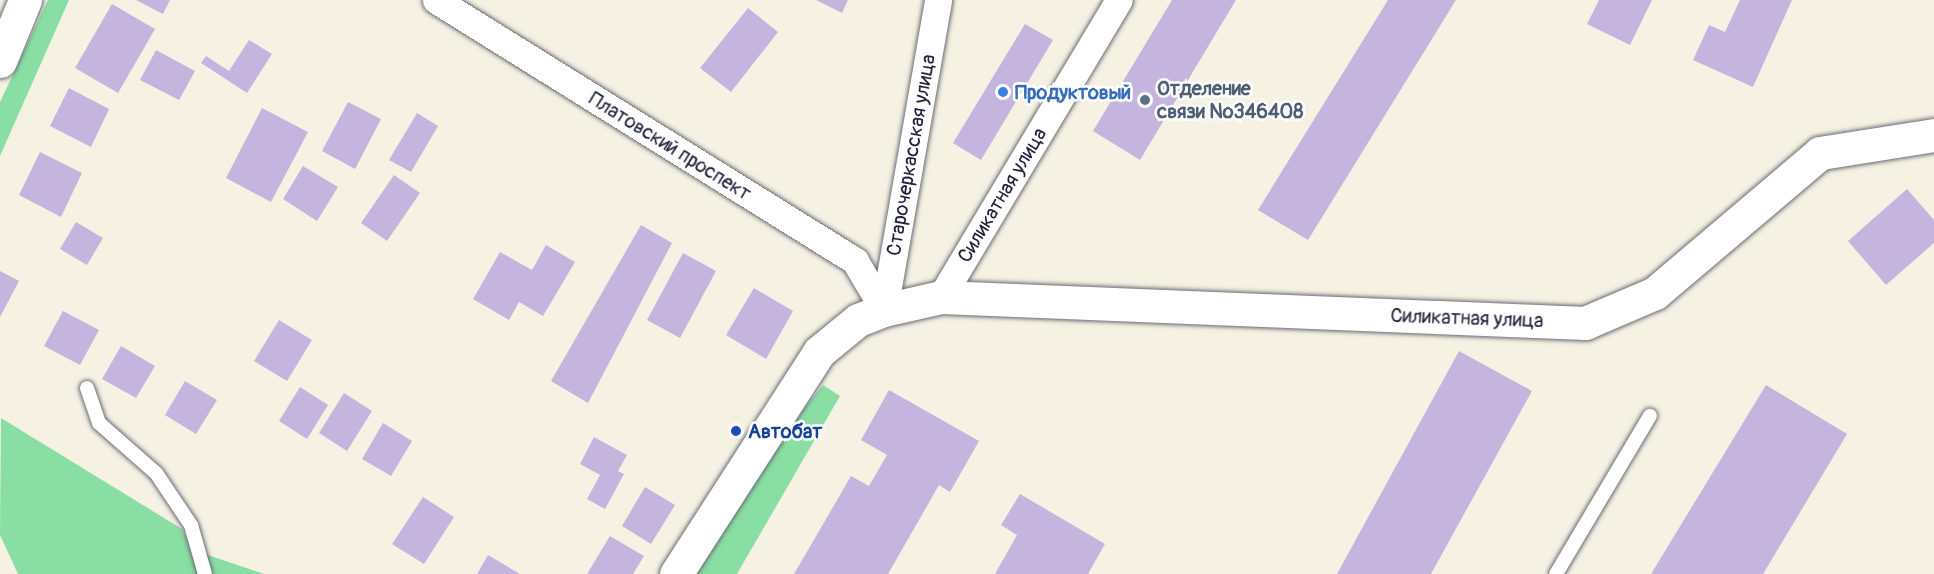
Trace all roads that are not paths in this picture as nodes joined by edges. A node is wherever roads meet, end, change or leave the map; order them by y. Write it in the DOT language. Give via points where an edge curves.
graph roads {
  1 [pos="25,0"];
  2 [pos="436,0"];
  3 [pos="938,0"];
  4 [pos="1119,0"];
  5 [pos="0,62"];
  6 [pos="1934,135"];
  7 [pos="941,297"];
  8 [pos="884,310"];
  9 [pos="87,388"];
  10 [pos="1650,416"];
  11 [pos="206,574"];
  12 [pos="676,574"];
  13 [pos="1556,574"];
  1 -- 5 [label="street"];
  2 -- 8 [label="street, Платовский проспект" via="855,261"];
  3 -- 8 [label="street, Старочеркасская улица"];
  4 -- 7 [label="street, Силикатная улица"];
  6 -- 7 [label="street, Силикатная улица" via="1820,153 1655,293 1585,323"];
  7 -- 8 [label="street, Силикатная улица"];
  8 -- 12 [label="street, Силикатная улица" via="858,320 819,352"];
  9 -- 11 [label="lane" via="99,423 156,473 191,525"];
  10 -- 13 [label="lane"];
}
